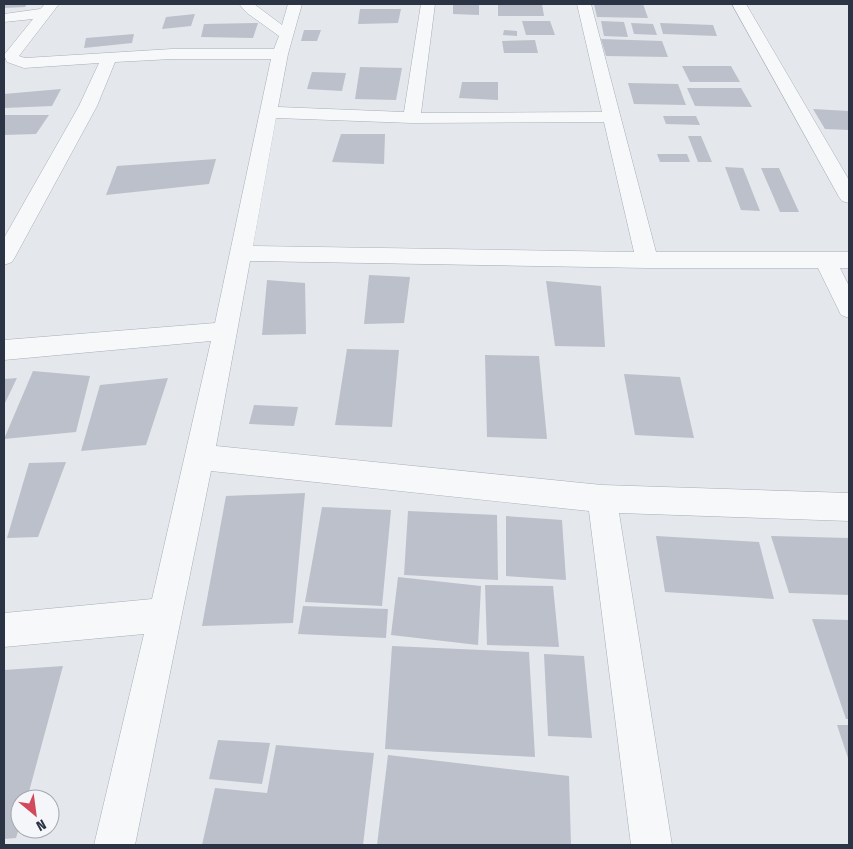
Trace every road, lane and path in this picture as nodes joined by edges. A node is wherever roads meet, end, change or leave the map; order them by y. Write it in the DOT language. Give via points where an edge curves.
graph roads {
  1 [pos="246,4"];
  2 [pos="295,4"];
  3 [pos="428,4"];
  4 [pos="584,4"];
  5 [pos="738,4"];
  6 [pos="49,8"];
  7 [pos="4,18"];
  8 [pos="284,44"];
  9 [pos="109,58"];
  10 [pos="268,112"];
  11 [pos="611,117"];
  12 [pos="412,118"];
  13 [pos="849,197"];
  14 [pos="242,253"];
  15 [pos="4,258"];
  16 [pos="825,259"];
  17 [pos="647,260"];
  18 [pos="849,260"];
  19 [pos="849,309"];
  20 [pos="224,331"];
  21 [pos="4,350"];
  22 [pos="200,457"];
  23 [pos="602,499"];
  24 [pos="849,507"];
  25 [pos="165,615"];
  26 [pos="4,630"];
  27 [pos="114,845"];
  28 [pos="652,845"];
  1 -- 8 [label="street"];
  2 -- 8 [label="street"];
  3 -- 12 [label="street"];
  4 -- 11 [label="street"];
  5 -- 13 [label="street"];
  6 -- 7 [label="street"];
  6 -- 9 [label="street" via="11,56 13,59 24,63"];
  8 -- 9 [label="street"];
  8 -- 10 [label="street"];
  9 -- 15 [label="street" via="88,106"];
  10 -- 12 [label="street"];
  10 -- 14 [label="street"];
  11 -- 12 [label="street"];
  11 -- 17 [label="street"];
  14 -- 17 [label="street"];
  14 -- 20 [label="street"];
  16 -- 17 [label="street"];
  16 -- 18 [label="street"];
  16 -- 19 [label="street"];
  20 -- 21 [label="street"];
  20 -- 22 [label="street"];
  22 -- 23 [label="street"];
  22 -- 25 [label="street"];
  23 -- 24 [label="street"];
  23 -- 28 [label="street"];
  25 -- 26 [label="street"];
  25 -- 27 [label="street"];
}
